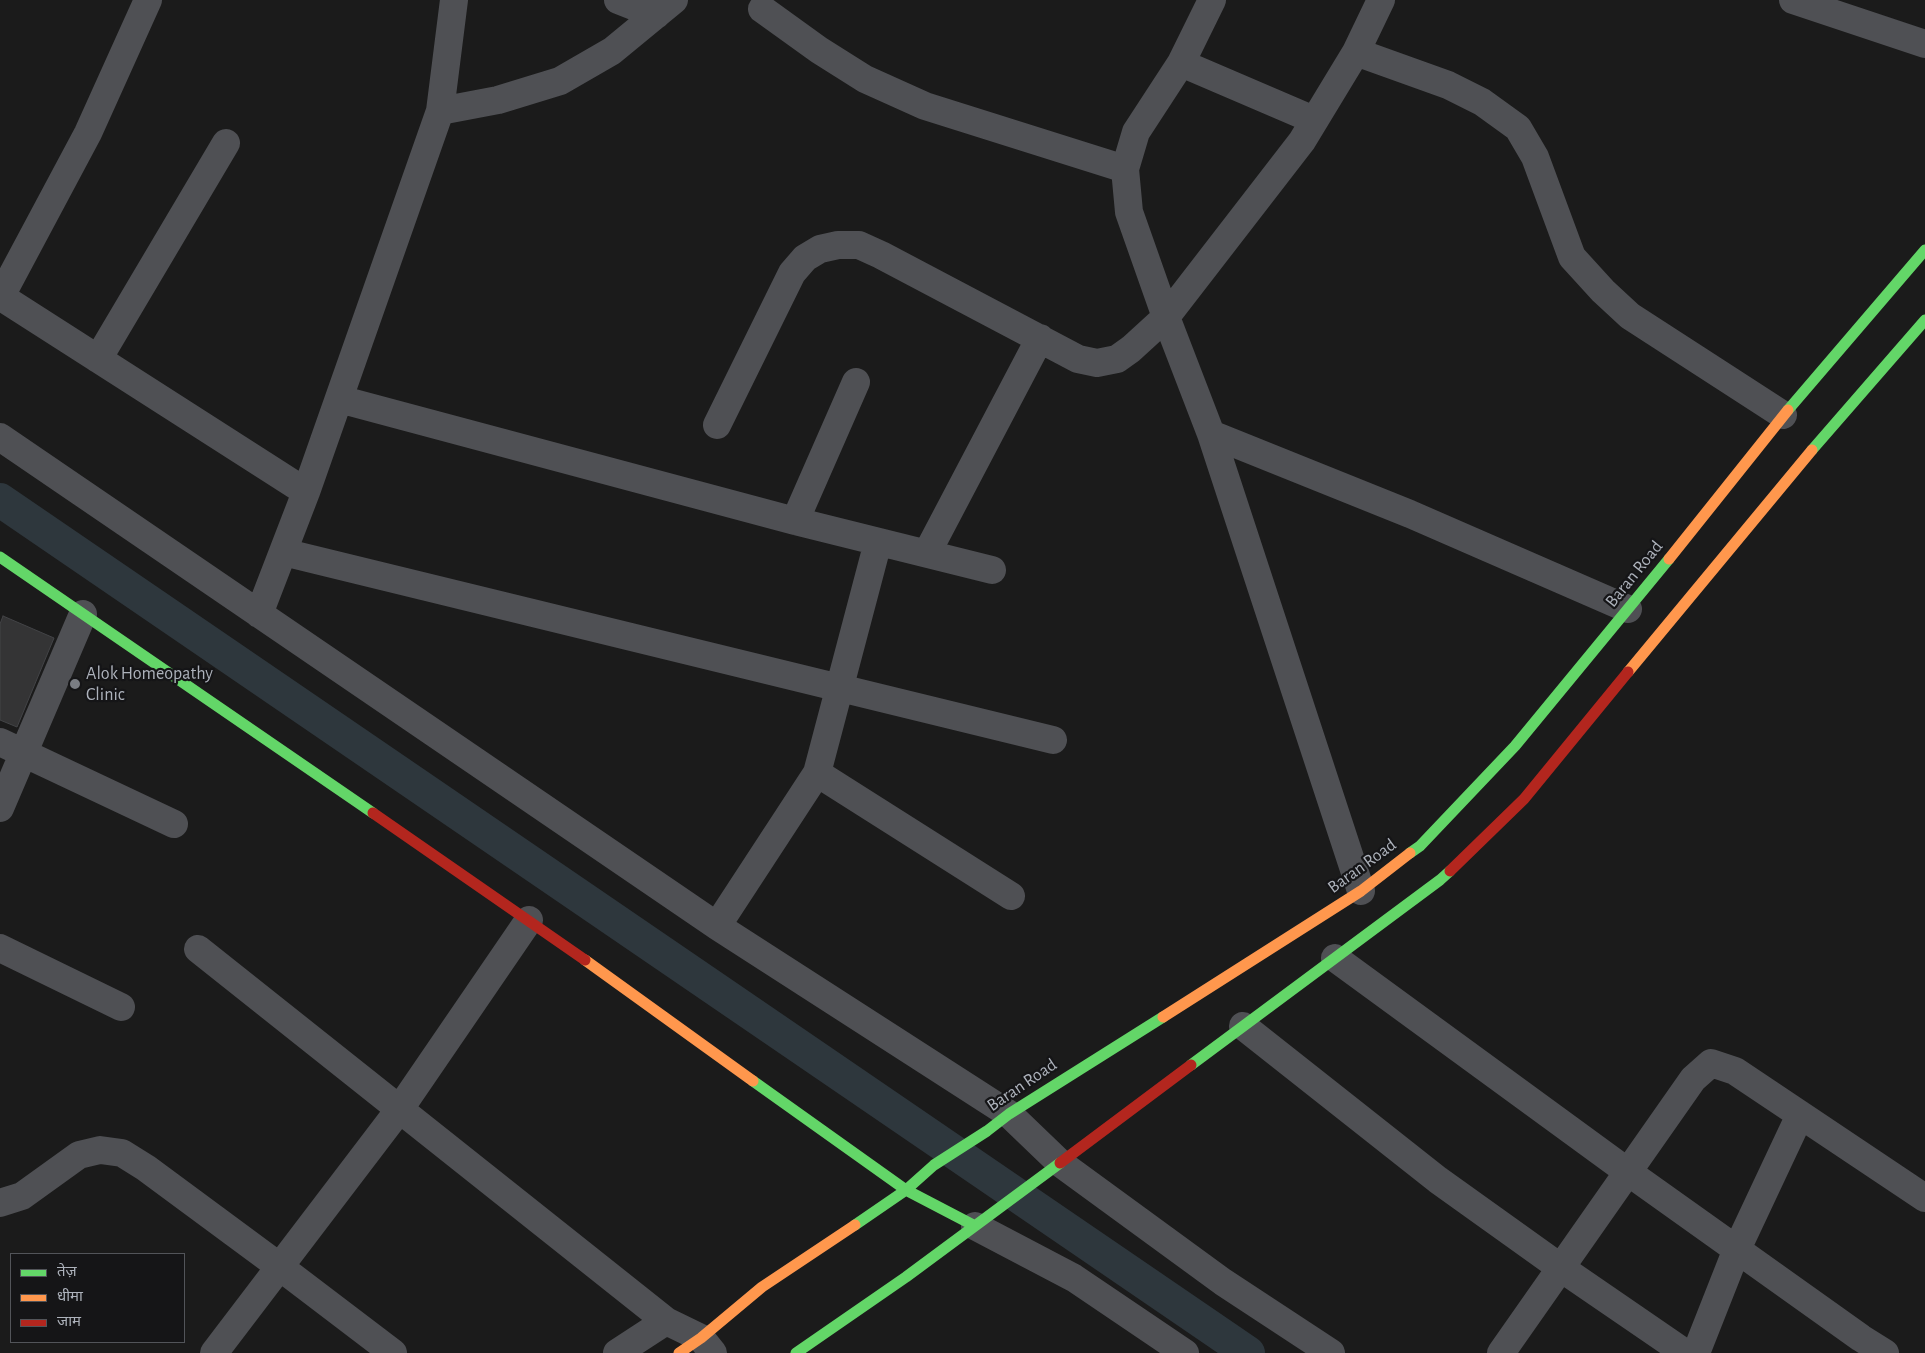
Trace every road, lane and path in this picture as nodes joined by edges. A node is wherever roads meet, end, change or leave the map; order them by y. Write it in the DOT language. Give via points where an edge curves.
graph roads {
  1 [pos="148,0"];
  2 [pos="454,0"];
  3 [pos="618,0"];
  4 [pos="1212,0"];
  5 [pos="1381,0"];
  6 [pos="1793,0"];
  7 [pos="760,3"];
  8 [pos="665,7"];
  9 [pos="1925,44"];
  10 [pos="1356,52"];
  11 [pos="1181,64"];
  12 [pos="440,111"];
  13 [pos="1314,120"];
  14 [pos="226,143"];
  15 [pos="1125,169"];
  16 [pos="1925,250"];
  17 [pos="0,297"];
  18 [pos="1166,317"];
  19 [pos="1925,320"];
  20 [pos="1040,338"];
  21 [pos="98,359"];
  22 [pos="856,382"];
  23 [pos="338,399"];
  24 [pos="1783,415"];
  25 [pos="717,425"];
  26 [pos="1211,434"];
  27 [pos="0,438"];
  28 [pos="306,492"];
  29 [pos="795,521"];
  30 [pos="878,542"];
  31 [pos="283,552"];
  32 [pos="926,553"];
  33 [pos="0,557"];
  34 [pos="992,570"];
  35 [pos="1628,609"];
  36 [pos="83,614"];
  37 [pos="259,614"];
  38 [pos="839,688"];
  39 [pos="1053,740"];
  40 [pos="12,748"];
  41 [pos="817,773"];
  42 [pos="0,808"];
  43 [pos="174,824"];
  44 [pos="1361,891"];
  45 [pos="1011,896"];
  46 [pos="529,920"];
  47 [pos="717,926"];
  48 [pos="0,948"];
  49 [pos="198,949"];
  50 [pos="1336,958"];
  51 [pos="122,1007"];
  52 [pos="1243,1026"];
  53 [pos="399,1110"];
  54 [pos="1009,1114"];
  55 [pos="1800,1115"];
  56 [pos="1054,1168"];
  57 [pos="1628,1172"];
  58 [pos="906,1190"];
  59 [pos="1925,1198"];
  60 [pos="0,1203"];
  61 [pos="984,1219"];
  62 [pos="1736,1249"];
  63 [pos="280,1267"];
  64 [pos="1560,1268"];
  65 [pos="666,1321"];
  66 [pos="707,1345"];
  67 [pos="214,1353"];
  68 [pos="393,1353"];
  69 [pos="617,1353"];
  70 [pos="678,1353"];
  71 [pos="796,1353"];
  72 [pos="1184,1353"];
  73 [pos="1331,1353"];
  74 [pos="1501,1353"];
  75 [pos="1685,1353"];
  76 [pos="1696,1353"];
  77 [pos="1885,1353"];
  1 -- 17 [label="street" via="88,133"];
  2 -- 12 [label="street"];
  3 -- 8 [label="street"];
  4 -- 11 [label="street"];
  5 -- 10 [label="street"];
  6 -- 9 [label="street"];
  7 -- 15 [label="street" via="819,50 865,80 925,106"];
  8 -- 12 [label="street" via="612,51 560,81 498,100"];
  10 -- 13 [label="street"];
  10 -- 24 [label="street" via="1448,85 1482,102 1518,128 1535,157 1572,257 1603,291 1630,316"];
  11 -- 13 [label="street"];
  11 -- 15 [label="street" via="1136,132"];
  12 -- 23 [label="street"];
  13 -- 18 [label="street" via="1302,141"];
  14 -- 21 [label="street"];
  15 -- 18 [label="street" via="1129,212"];
  16 -- 24 [label="main road, Baran Road"];
  17 -- 21 [label="street"];
  18 -- 20 [label="street" via="1117,359 1097,363 1078,359"];
  18 -- 26 [label="street"];
  19 -- 50 [label="main road" via="1780,488 1524,800 1440,880"];
  20 -- 25 [label="street" via="859,245 820,249 805,258 792,273"];
  20 -- 32 [label="street"];
  21 -- 28 [label="street"];
  22 -- 29 [label="street"];
  23 -- 28 [label="street"];
  23 -- 29 [label="street"];
  24 -- 35 [label="main road, Baran Road"];
  26 -- 35 [label="street" via="1410,514"];
  26 -- 44 [label="street"];
  27 -- 37 [label="street"];
  28 -- 31 [label="street"];
  29 -- 30 [label="street"];
  30 -- 32 [label="street"];
  30 -- 38 [label="street"];
  31 -- 37 [label="street"];
  31 -- 38 [label="street"];
  32 -- 34 [label="street"];
  33 -- 36 [label="main road"];
  35 -- 44 [label="main road, Baran Road" via="1516,746 1420,846"];
  36 -- 40 [label="street"];
  36 -- 46 [label="main road"];
  37 -- 47 [label="street"];
  38 -- 39 [label="street"];
  38 -- 41 [label="street"];
  40 -- 42 [label="street"];
  40 -- 43 [label="street"];
  41 -- 45 [label="street"];
  41 -- 47 [label="street"];
  44 -- 54 [label="main road, Baran Road"];
  46 -- 53 [label="street"];
  46 -- 58 [label="main road"];
  47 -- 54 [label="street"];
  48 -- 51 [label="street"];
  49 -- 53 [label="street"];
  50 -- 52 [label="main road"];
  50 -- 57 [label="street"];
  52 -- 56 [label="main road"];
  52 -- 64 [label="street" via="1438,1180"];
  53 -- 63 [label="street"];
  53 -- 65 [label="street"];
  54 -- 56 [label="street"];
  54 -- 58 [label="main road, Baran Road" via="934,1165"];
  55 -- 57 [label="street" via="1735,1071 1711,1063 1692,1079"];
  55 -- 59 [label="street"];
  55 -- 62 [label="street"];
  56 -- 61 [label="main road"];
  56 -- 73 [label="street"];
  57 -- 62 [label="street"];
  57 -- 64 [label="street"];
  58 -- 61 [label="main road"];
  58 -- 66 [label="main road, Baran Road" via="762,1287"];
  60 -- 63 [label="street" via="22,1196 80,1156 100,1150 122,1153"];
  61 -- 71 [label="main road"];
  61 -- 72 [label="street"];
  62 -- 76 [label="street"];
  62 -- 77 [label="street"];
  63 -- 67 [label="street"];
  63 -- 68 [label="street"];
  64 -- 74 [label="street"];
  64 -- 75 [label="street"];
  65 -- 66 [label="street"];
  65 -- 69 [label="street"];
  66 -- 70 [label="main road, Baran Road"];
}
